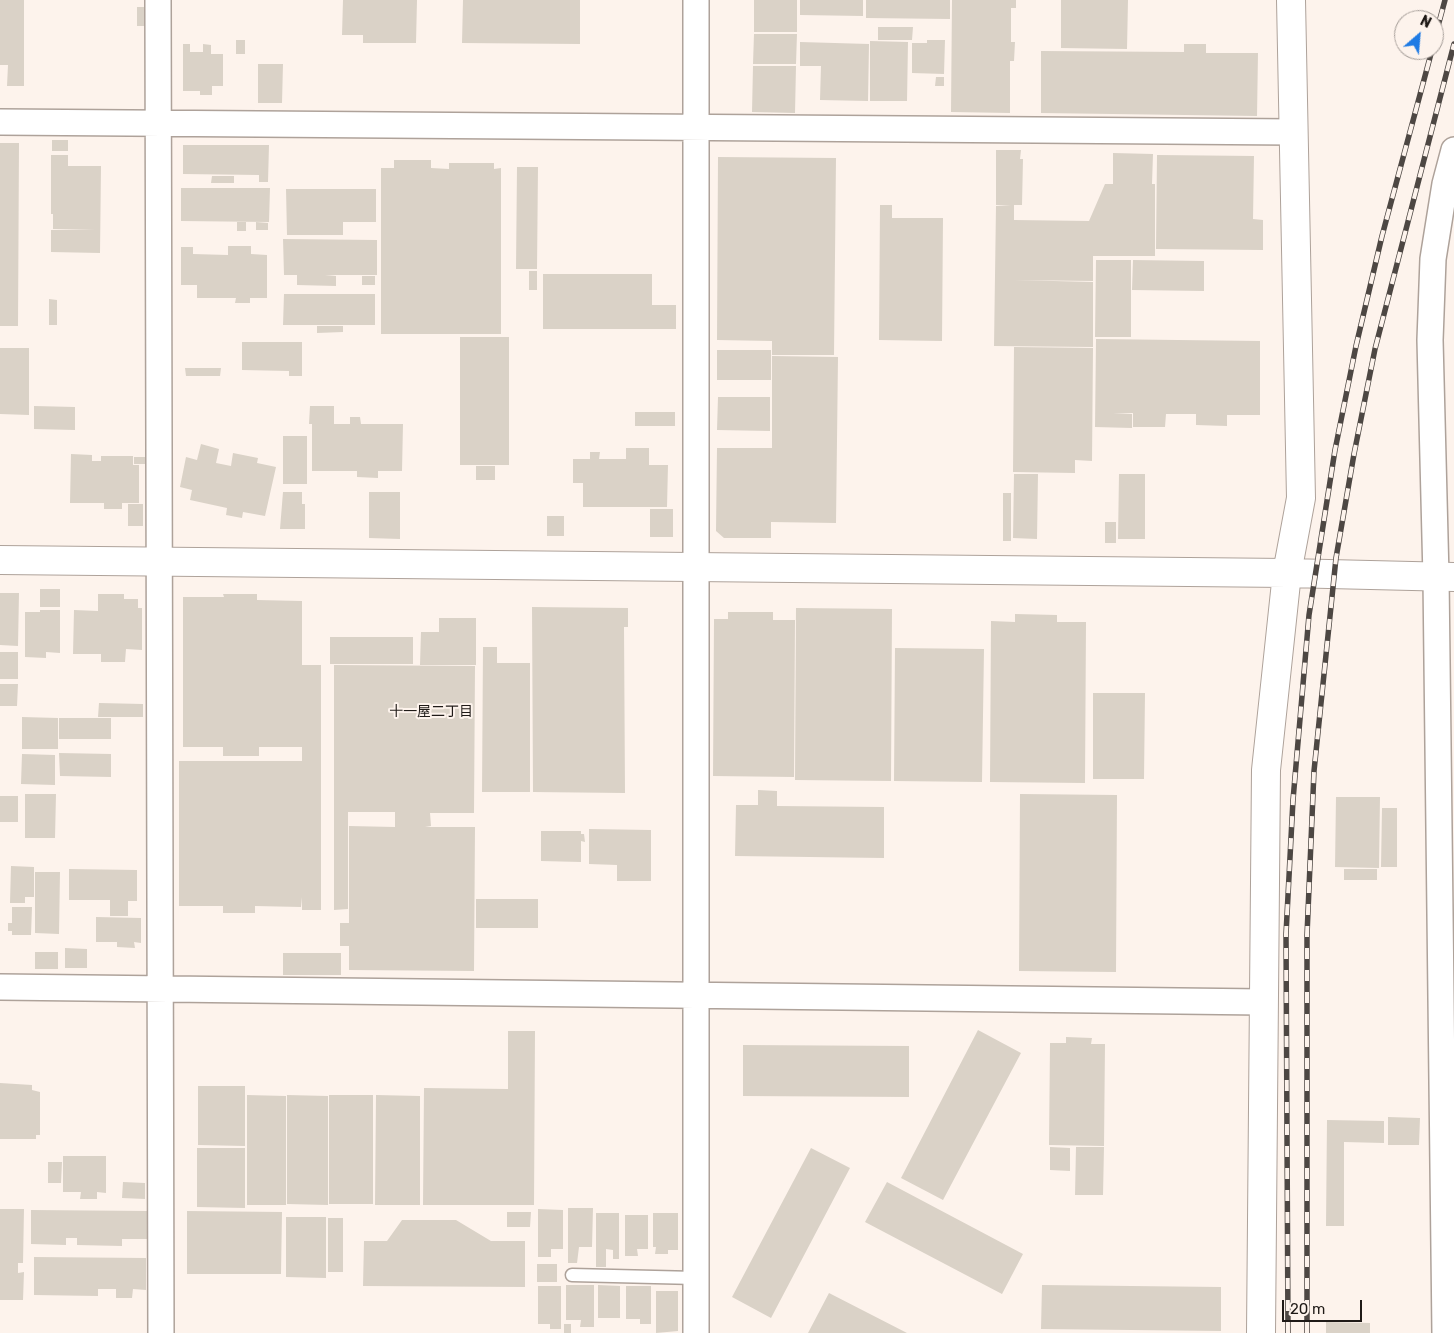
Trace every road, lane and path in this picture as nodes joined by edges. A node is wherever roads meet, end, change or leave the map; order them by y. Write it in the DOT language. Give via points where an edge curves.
graph roads {
  1 [pos="158,0"];
  2 [pos="696,0"];
  3 [pos="1291,0"];
  4 [pos="0,122"];
  5 [pos="158,124"];
  6 [pos="696,128"];
  7 [pos="1294,132"];
  8 [pos="1454,150"];
  9 [pos="0,560"];
  10 [pos="159,562"];
  11 [pos="696,568"];
  12 [pos="1288,573"];
  13 [pos="1445,577"];
  14 [pos="0,987"];
  15 [pos="160,989"];
  16 [pos="1448,991"];
  17 [pos="696,995"];
  18 [pos="1263,1002"];
  19 [pos="572,1275"];
  20 [pos="696,1278"];
  21 [pos="161,1333"];
  22 [pos="696,1333"];
  23 [pos="1262,1333"];
  24 [pos="1445,1333"];
  1 -- 5 [label="street"];
  2 -- 6 [label="street"];
  3 -- 7 [label="street"];
  4 -- 5 [label="street"];
  5 -- 6 [label="street"];
  5 -- 10 [label="street"];
  6 -- 7 [label="street"];
  6 -- 11 [label="street"];
  7 -- 12 [label="street" via="1301,498"];
  8 -- 13 [label="street" via="1433,259 1430,340"];
  9 -- 10 [label="street"];
  10 -- 11 [label="street"];
  10 -- 15 [label="street"];
  11 -- 12 [label="street"];
  11 -- 17 [label="street"];
  12 -- 13 [label="street"];
  12 -- 18 [label="street" via="1266,770"];
  13 -- 16 [label="street"];
  14 -- 15 [label="street"];
  15 -- 17 [label="street"];
  15 -- 21 [label="street"];
  16 -- 24 [label="street"];
  17 -- 18 [label="street"];
  17 -- 20 [label="street"];
  18 -- 23 [label="street"];
  19 -- 20 [label="lane"];
  20 -- 22 [label="street"];
}
